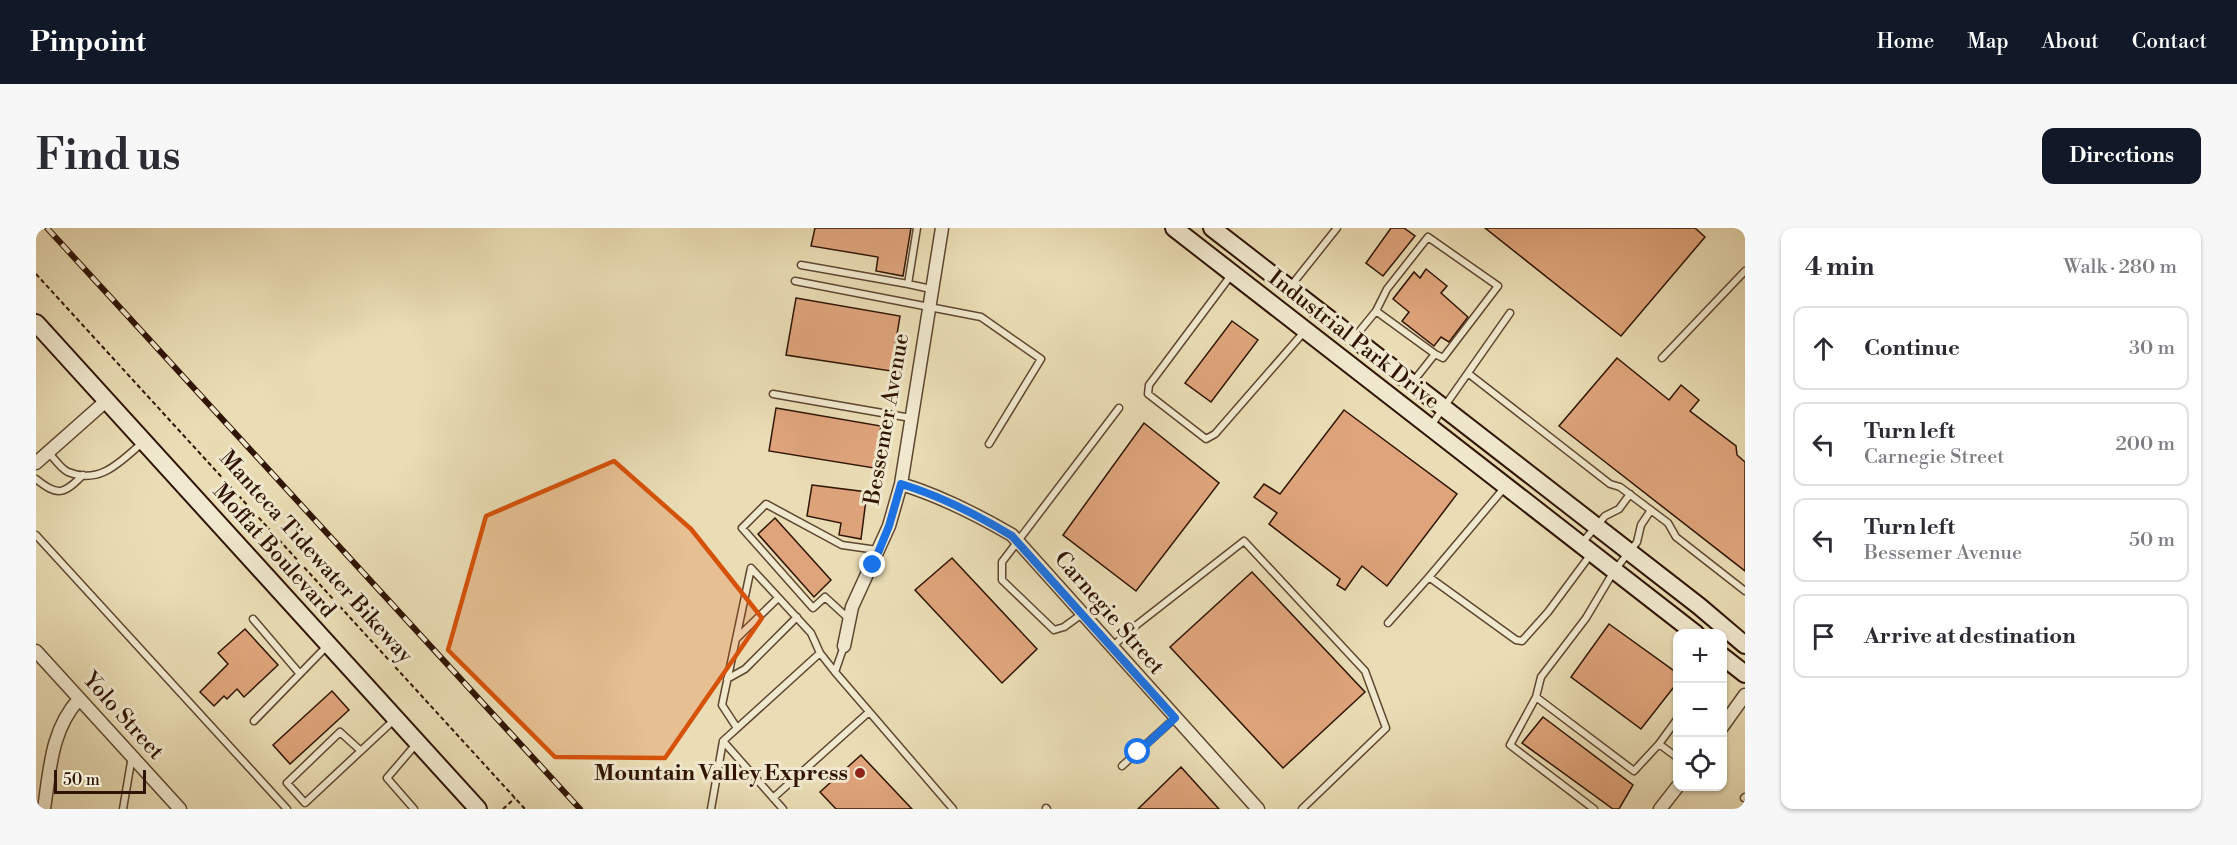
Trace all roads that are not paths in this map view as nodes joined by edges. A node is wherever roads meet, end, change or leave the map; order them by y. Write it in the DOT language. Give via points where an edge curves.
graph roads {
  1 [pos="917,228"];
  2 [pos="942,228"];
  3 [pos="1173,228"];
  4 [pos="1212,228"];
  5 [pos="1337,228"];
  6 [pos="801,265"];
  7 [pos="1745,271"];
  8 [pos="1232,273"];
  9 [pos="795,281"];
  10 [pos="908,284"];
  11 [pos="1290,287"];
  12 [pos="931,289"];
  13 [pos="928,307"];
  14 [pos="1376,311"];
  15 [pos="1510,313"];
  16 [pos="36,324"];
  17 [pos="1305,331"];
  18 [pos="1354,339"];
  19 [pos="1435,354"];
  20 [pos="1662,358"];
  21 [pos="1469,374"];
  22 [pos="1412,384"];
  23 [pos="773,394"];
  24 [pos="106,401"];
  25 [pos="1119,408"];
  26 [pos="1444,409"];
  27 [pos="911,418"];
  28 [pos="1430,428"];
  29 [pos="143,442"];
  30 [pos="989,444"];
  31 [pos="48,452"];
  32 [pos="36,463"];
  33 [pos="1522,470"];
  34 [pos="83,475"];
  35 [pos="36,479"];
  36 [pos="901,484"];
  37 [pos="1506,487"];
  38 [pos="1630,494"];
  39 [pos="1652,510"];
  40 [pos="1601,532"];
  41 [pos="36,535"];
  42 [pos="1016,540"];
  43 [pos="1586,549"];
  44 [pos="879,551"];
  45 [pos="1629,553"];
  46 [pos="1614,571"];
  47 [pos="1429,577"];
  48 [pos="1745,591"];
  49 [pos="778,598"];
  50 [pos="1082,614"];
  51 [pos="797,617"];
  52 [pos="253,619"];
  53 [pos="850,619"];
  54 [pos="1388,623"];
  55 [pos="1691,629"];
  56 [pos="736,639"];
  57 [pos="328,645"];
  58 [pos="844,645"];
  59 [pos="1745,645"];
  60 [pos="1112,647"];
  61 [pos="36,651"];
  62 [pos="820,653"];
  63 [pos="1727,659"];
  64 [pos="835,672"];
  65 [pos="300,674"];
  66 [pos="1745,674"];
  67 [pos="727,679"];
  68 [pos="1745,695"];
  69 [pos="1536,697"];
  70 [pos="79,699"];
  71 [pos="869,712"];
  72 [pos="1175,718"];
  73 [pos="396,719"];
  74 [pos="1727,720"];
  75 [pos="254,721"];
  76 [pos="1673,724"];
  77 [pos="737,728"];
  78 [pos="723,741"];
  79 [pos="418,743"];
  80 [pos="1659,744"];
  81 [pos="361,751"];
  82 [pos="1673,755"];
  83 [pos="132,756"];
  84 [pos="1122,766"];
  85 [pos="1673,791"];
  86 [pos="773,798"];
  87 [pos="477,808"];
  88 [pos="44,809"];
  89 [pos="123,809"];
  90 [pos="180,809"];
  91 [pos="287,809"];
  92 [pos="414,809"];
  93 [pos="711,809"];
  94 [pos="783,809"];
  95 [pos="953,809"];
  96 [pos="1258,809"];
  97 [pos="1302,809"];
  98 [pos="1594,809"];
  99 [pos="1660,809"];
  1 -- 10 [label="lane"];
  2 -- 12 [label="street, Bessemer Avenue"];
  3 -- 8 [label="street, Industrial Park Drive"];
  4 -- 11 [label="street, Industrial Park Drive"];
  5 -- 11 [label="lane"];
  6 -- 10 [label="lane"];
  7 -- 20 [label="lane"];
  8 -- 17 [label="street, Industrial Park Drive"];
  8 -- 17 [label="lane" via="1149,385 1148,394 1206,438 1215,434"];
  9 -- 13 [label="lane"];
  10 -- 12 [label="lane"];
  11 -- 18 [label="street, Industrial Park Drive"];
  12 -- 13 [label="street, Bessemer Avenue"];
  13 -- 27 [label="street, Bessemer Avenue"];
  13 -- 30 [label="lane" via="981,317 1041,359"];
  14 -- 18 [label="lane"];
  14 -- 19 [label="lane"];
  14 -- 19 [label="lane" via="1387,289 1428,237 1498,286 1443,358"];
  15 -- 21 [label="lane"];
  16 -- 24 [label="street, Moffat Boulevard"];
  17 -- 28 [label="street, Industrial Park Drive"];
  18 -- 22 [label="street, Industrial Park Drive"];
  19 -- 22 [label="lane"];
  21 -- 26 [label="lane"];
  21 -- 38 [label="lane" via="1610,484"];
  22 -- 26 [label="street, Industrial Park Drive"];
  23 -- 27 [label="lane"];
  24 -- 29 [label="street, Moffat Boulevard"];
  24 -- 31 [label="street"];
  25 -- 42 [label="lane"];
  26 -- 28 [label="lane"];
  26 -- 33 [label="street, Industrial Park Drive"];
  27 -- 36 [label="street, Bessemer Avenue"];
  28 -- 37 [label="street, Industrial Park Drive"];
  29 -- 34 [label="lane" via="104,474"];
  29 -- 57 [label="street, Moffat Boulevard"];
  31 -- 32 [label="street"];
  31 -- 34 [label="lane" via="67,472"];
  33 -- 37 [label="street"];
  33 -- 40 [label="street, Industrial Park Drive"];
  34 -- 35 [label="lane" via="69,489 59,492"];
  36 -- 42 [label="street, Carnegie Street" via="977,515"];
  36 -- 44 [label="street, Bessemer Avenue"];
  37 -- 43 [label="street, Industrial Park Drive"];
  37 -- 47 [label="lane"];
  38 -- 39 [label="lane"];
  38 -- 40 [label="lane" via="1619,509 1605,516"];
  39 -- 45 [label="lane"];
  39 -- 48 [label="lane" via="1668,523 1676,537"];
  40 -- 43 [label="street"];
  40 -- 45 [label="street, Industrial Park Drive"];
  41 -- 91 [label="lane"];
  42 -- 50 [label="street, Carnegie Street"];
  42 -- 50 [label="lane" via="1002,562 1002,580 1054,630"];
  43 -- 46 [label="street, Industrial Park Drive"];
  43 -- 47 [label="lane" via="1548,612 1522,641"];
  44 -- 53 [label="street, Bessemer Avenue"];
  44 -- 53 [label="lane" via="842,545 766,504 742,528 813,608 825,597"];
  45 -- 46 [label="lane"];
  45 -- 59 [label="street, Industrial Park Drive"];
  46 -- 55 [label="street, Industrial Park Drive"];
  46 -- 69 [label="lane" via="1586,618 1540,677"];
  47 -- 54 [label="lane"];
  49 -- 51 [label="lane"];
  49 -- 56 [label="lane"];
  49 -- 56 [label="lane" via="751,568"];
  50 -- 60 [label="street, Carnegie Street"];
  51 -- 62 [label="lane" via="811,633"];
  51 -- 67 [label="lane" via="745,669"];
  52 -- 65 [label="lane"];
  53 -- 58 [label="street, Bessemer Avenue"];
  56 -- 67 [label="lane"];
  57 -- 65 [label="lane"];
  57 -- 73 [label="street, Moffat Boulevard"];
  58 -- 64 [label="lane"];
  60 -- 72 [label="street, Carnegie Street"];
  60 -- 97 [label="lane" via="1244,542 1365,671 1386,728"];
  61 -- 70 [label="street, Yolo Street"];
  62 -- 64 [label="lane"];
  62 -- 77 [label="lane"];
  63 -- 66 [label="street"];
  64 -- 71 [label="lane"];
  65 -- 75 [label="lane"];
  67 -- 77 [label="lane" via="722,705"];
  68 -- 74 [label="street"];
  69 -- 80 [label="lane" via="1634,771"];
  69 -- 98 [label="lane" via="1510,745"];
  70 -- 83 [label="street, Yolo Street"];
  70 -- 88 [label="street" via="62,721 55,741"];
  71 -- 86 [label="lane"];
  71 -- 95 [label="lane"];
  72 -- 84 [label="lane"];
  72 -- 96 [label="street, Carnegie Street"];
  73 -- 79 [label="street, Moffat Boulevard"];
  73 -- 81 [label="lane"];
  76 -- 80 [label="lane"];
  77 -- 78 [label="lane"];
  78 -- 86 [label="lane"];
  78 -- 93 [label="lane"];
  79 -- 87 [label="street, Moffat Boulevard"];
  79 -- 92 [label="lane" via="387,778"];
  80 -- 82 [label="lane"];
  81 -- 81 [label="lane" via="305,803 287,783 340,732"];
  83 -- 89 [label="lane"];
  83 -- 90 [label="street, Yolo Street"];
  85 -- 99 [label="street"];
  86 -- 94 [label="lane"];
}
